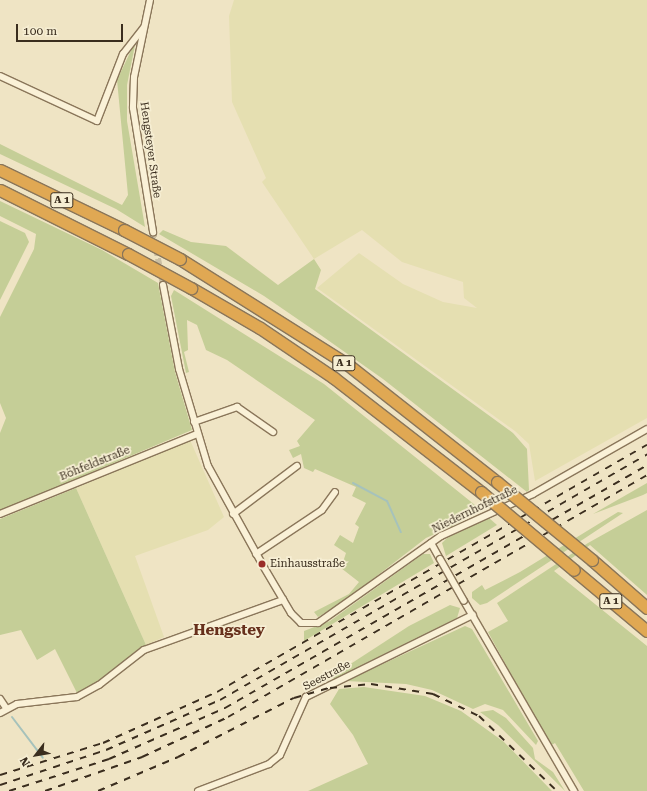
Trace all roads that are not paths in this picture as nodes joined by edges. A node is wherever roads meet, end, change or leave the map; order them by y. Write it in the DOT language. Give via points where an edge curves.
graph roads {
  1 [pos="150,0"];
  2 [pos="143,28"];
  3 [pos="0,76"];
  4 [pos="0,170"];
  5 [pos="0,190"];
  6 [pos="153,232"];
  7 [pos="163,285"];
  8 [pos="194,422"];
  9 [pos="647,429"];
  10 [pos="273,432"];
  11 [pos="197,434"];
  12 [pos="297,466"];
  13 [pos="335,492"];
  14 [pos="0,514"];
  15 [pos="233,514"];
  16 [pos="431,543"];
  17 [pos="256,554"];
  18 [pos="283,600"];
  19 [pos="647,608"];
  20 [pos="473,614"];
  21 [pos="647,632"];
  22 [pos="0,699"];
  23 [pos="3,707"];
  24 [pos="0,713"];
  25 [pos="198,791"];
  26 [pos="574,791"];
  1 -- 2 [label="street, Hengsteyer Straße"];
  2 -- 3 [label="street" via="123,54 97,121"];
  2 -- 6 [label="street, Hengsteyer Straße" via="132,108"];
  4 -- 19 [label="highway, A 1, bridge" via="180,259 347,364 497,482"];
  5 -- 21 [label="highway, A 1, bridge" via="191,288 260,328 334,378 481,492"];
  7 -- 8 [label="street" via="179,369"];
  8 -- 10 [label="street" via="237,407"];
  8 -- 11 [label="street"];
  9 -- 16 [label="street, Niedernhofstraße" via="533,494"];
  11 -- 14 [label="street, Böhfeldstraße"];
  11 -- 15 [label="street" via="214,481"];
  12 -- 15 [label="street"];
  13 -- 17 [label="street" via="322,510"];
  15 -- 17 [label="street"];
  16 -- 18 [label="street, Niedernhofstraße" via="318,623 301,623"];
  16 -- 20 [label="street, bridge"];
  17 -- 18 [label="street"];
  18 -- 23 [label="street" via="144,650 99,686 77,697"];
  20 -- 25 [label="street, Seestraße" via="306,697 280,755 269,764"];
  20 -- 26 [label="street"];
  22 -- 23 [label="street"];
  23 -- 24 [label="street"];
}
